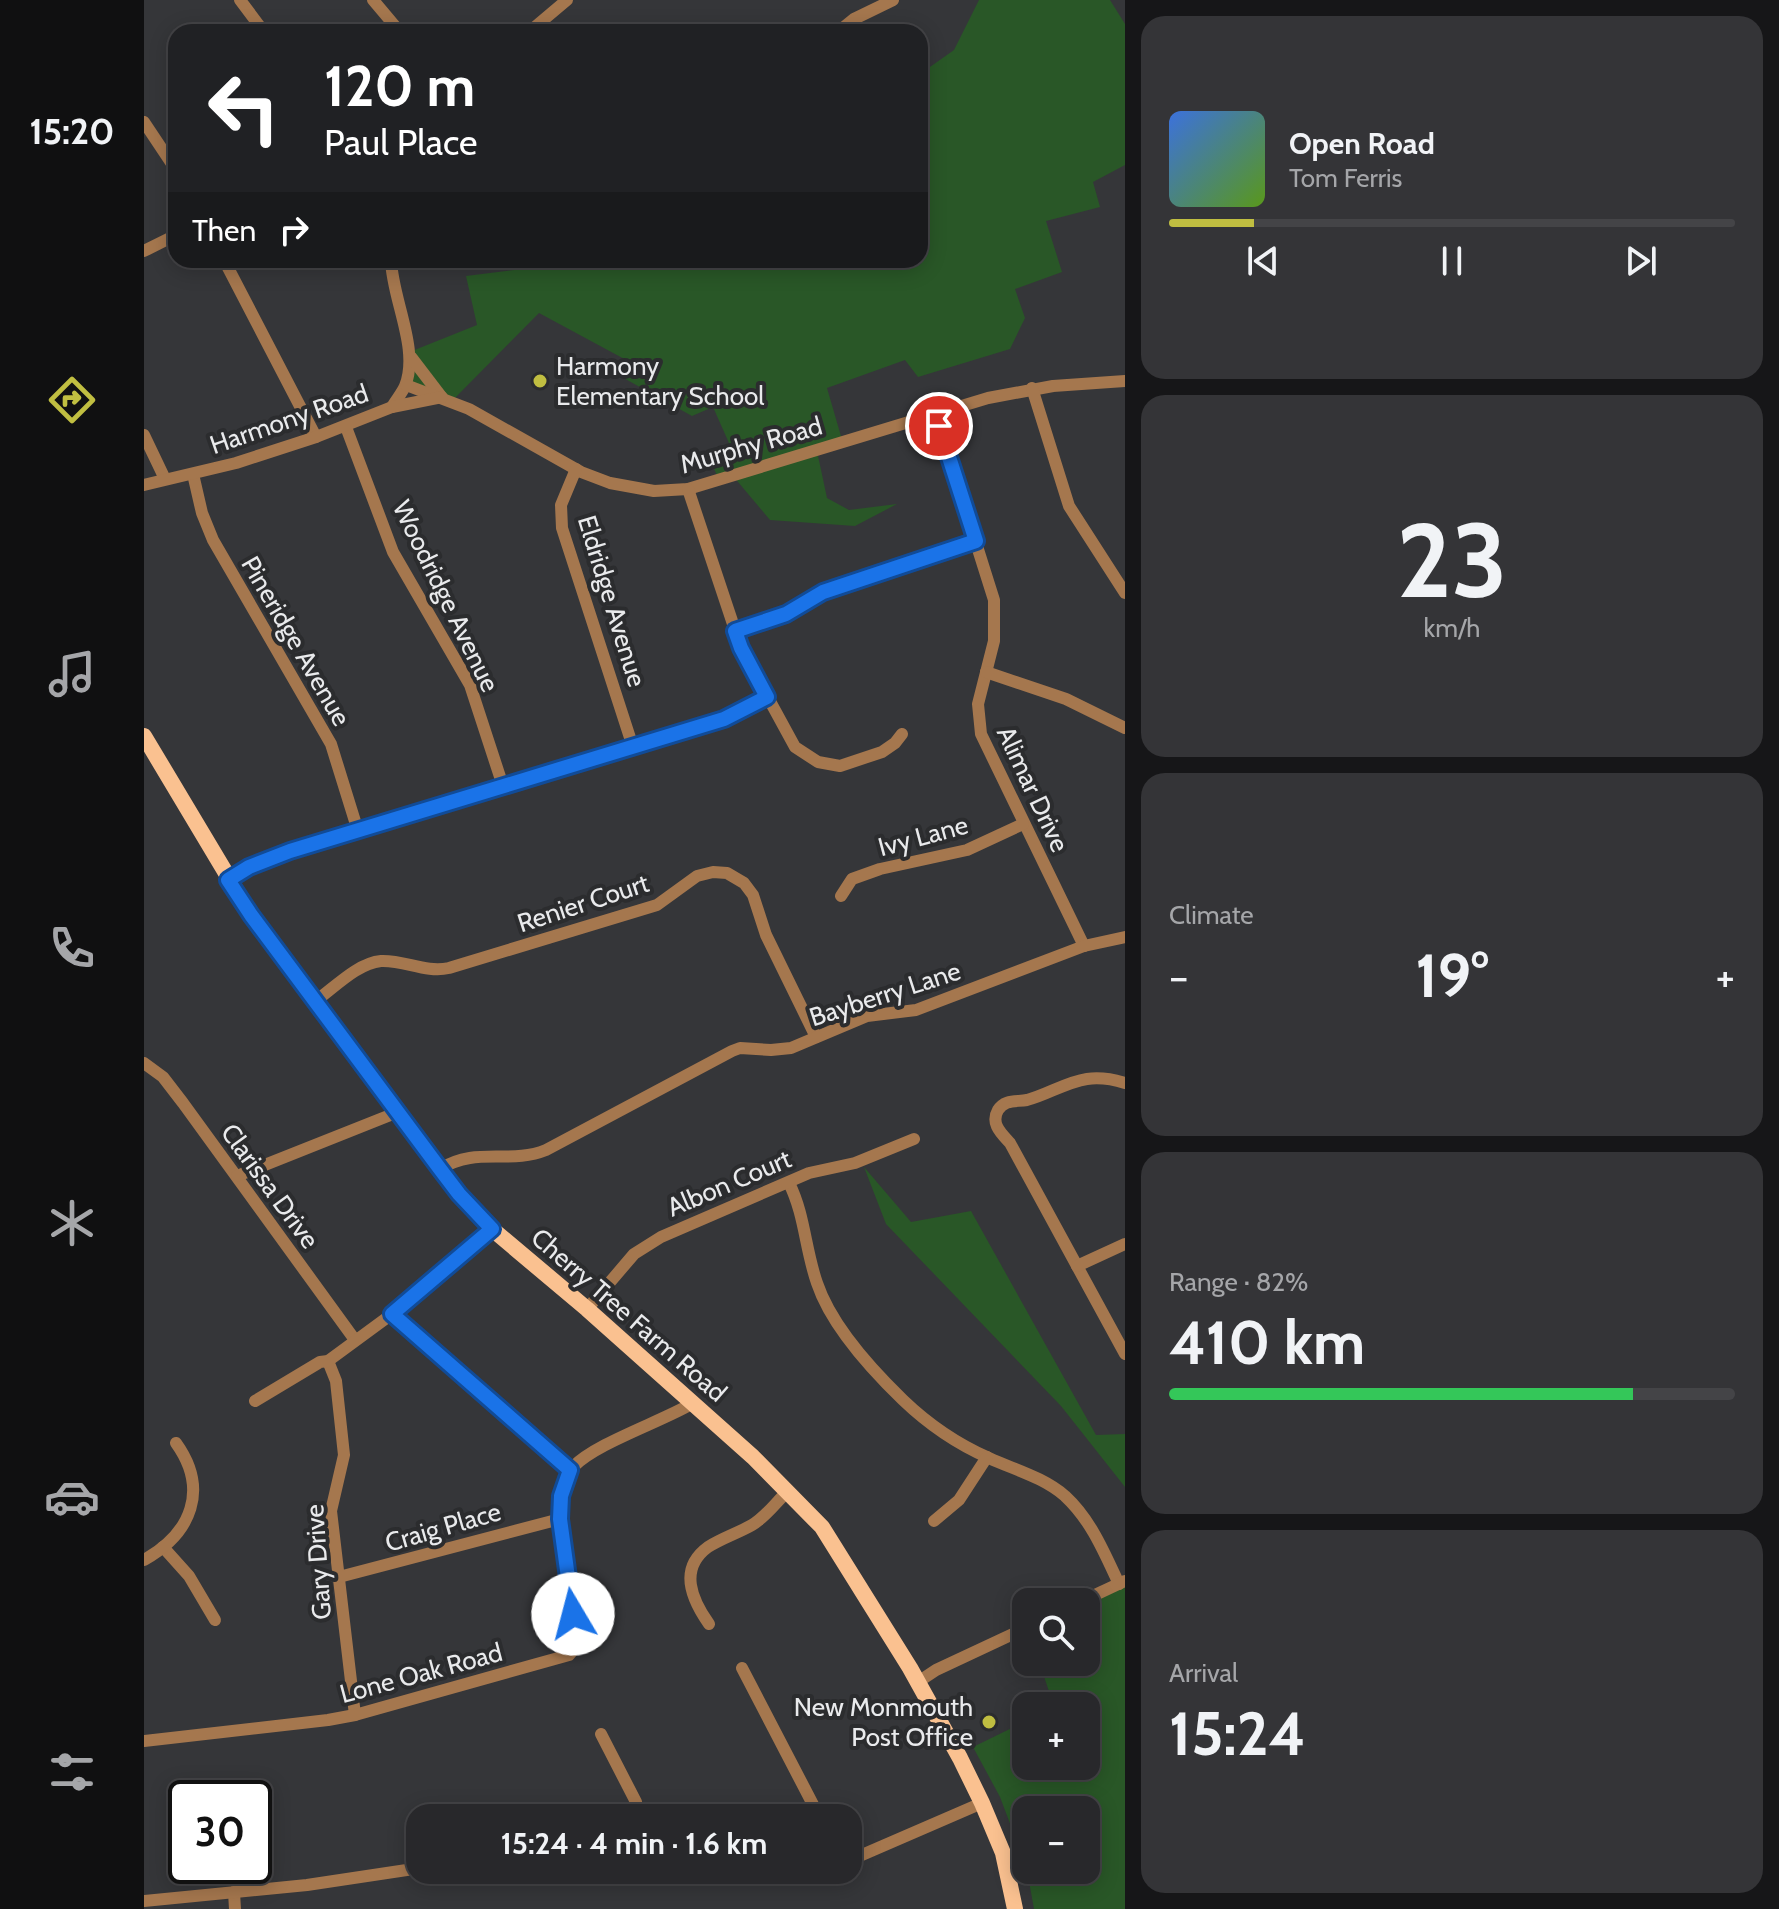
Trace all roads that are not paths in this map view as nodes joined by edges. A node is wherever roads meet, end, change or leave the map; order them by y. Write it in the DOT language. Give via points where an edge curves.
graph roads {
  1 [pos="240,0"];
  2 [pos="567,0"];
  3 [pos="893,0"];
  4 [pos="381,3"];
  5 [pos="258,24"];
  6 [pos="395,24"];
  7 [pos="538,24"];
  8 [pos="848,24"];
  9 [pos="144,122"];
  10 [pos="168,158"];
  11 [pos="168,239"];
  12 [pos="144,251"];
  13 [pos="228,268"];
  14 [pos="392,268"];
  15 [pos="411,357"];
  16 [pos="1125,381"];
  17 [pos="406,385"];
  18 [pos="1032,388"];
  19 [pos="442,397"];
  20 [pos="392,407"];
  21 [pos="935,413"];
  22 [pos="346,427"];
  23 [pos="144,435"];
  24 [pos="316,437"];
  25 [pos="576,469"];
  26 [pos="193,474"];
  27 [pos="165,479"];
  28 [pos="144,485"];
  29 [pos="688,489"];
  30 [pos="976,541"];
  31 [pos="1125,593"];
  32 [pos="735,631"];
  33 [pos="986,672"];
  34 [pos="767,697"];
  35 [pos="1125,728"];
  36 [pos="902,734"];
  37 [pos="144,736"];
  38 [pos="633,747"];
  39 [pos="503,786"];
  40 [pos="1023,824"];
  41 [pos="358,831"];
  42 [pos="228,880"];
  43 [pos="841,896"];
  44 [pos="1125,937"];
  45 [pos="1084,946"];
  46 [pos="317,1000"];
  47 [pos="816,1037"];
  48 [pos="144,1063"];
  49 [pos="1125,1083"];
  50 [pos="398,1112"];
  51 [pos="914,1139"];
  52 [pos="440,1169"];
  53 [pos="237,1176"];
  54 [pos="789,1183"];
  55 [pos="492,1229"];
  56 [pos="1125,1244"];
  57 [pos="1077,1266"];
  58 [pos="587,1309"];
  59 [pos="392,1314"];
  60 [pos="355,1340"];
  61 [pos="1125,1354"];
  62 [pos="328,1361"];
  63 [pos="255,1401"];
  64 [pos="693,1403"];
  65 [pos="176,1443"];
  66 [pos="987,1457"];
  67 [pos="570,1470"];
  68 [pos="788,1491"];
  69 [pos="560,1519"];
  70 [pos="934,1521"];
  71 [pos="163,1547"];
  72 [pos="144,1560"];
  73 [pos="339,1577"];
  74 [pos="1122,1582"];
  75 [pos="1100,1592"];
  76 [pos="215,1620"];
  77 [pos="709,1624"];
  78 [pos="1012,1635"];
  79 [pos="742,1668"];
  80 [pos="918,1682"];
  81 [pos="355,1715"];
  82 [pos="601,1734"];
  83 [pos="144,1741"];
  84 [pos="982,1803"];
  85 [pos="636,1804"];
  86 [pos="813,1804"];
  87 [pos="862,1855"];
  88 [pos="406,1870"];
  89 [pos="234,1892"];
  90 [pos="144,1901"];
  91 [pos="235,1909"];
  92 [pos="1015,1909"];
  1 -- 5 [label="street"];
  2 -- 7 [label="street"];
  3 -- 8 [label="street"];
  4 -- 6 [label="street"];
  9 -- 10 [label="street"];
  11 -- 12 [label="street"];
  13 -- 24 [label="street"];
  14 -- 15 [label="street, Harmony Road"];
  15 -- 17 [label="street, Harmony Road"];
  15 -- 19 [label="street"];
  16 -- 18 [label="street, Murphy Road"];
  17 -- 19 [label="street, Murphy Road"];
  17 -- 20 [label="street, Harmony Road"];
  18 -- 21 [label="street, Murphy Road"];
  18 -- 31 [label="street" via="1069,506"];
  19 -- 20 [label="street"];
  19 -- 25 [label="street, Murphy Road"];
  20 -- 22 [label="street, Harmony Road"];
  21 -- 29 [label="street, Murphy Road"];
  21 -- 30 [label="street, Alimar Drive"];
  22 -- 24 [label="street, Harmony Road"];
  22 -- 39 [label="street, Woodridge Avenue" via="393,552 470,685"];
  23 -- 27 [label="street"];
  24 -- 26 [label="street, Harmony Road"];
  25 -- 29 [label="street, Murphy Road" via="628,488"];
  25 -- 38 [label="street, Eldridge Avenue" via="561,505 562,528"];
  26 -- 27 [label="street, Harmony Road"];
  26 -- 41 [label="street, Pineridge Avenue" via="213,540 331,744"];
  27 -- 28 [label="street, Harmony Road"];
  29 -- 32 [label="street"];
  30 -- 32 [label="street" via="823,592 786,614"];
  30 -- 33 [label="street, Alimar Drive" via="996,613"];
  32 -- 34 [label="street"];
  33 -- 35 [label="street" via="1066,699"];
  33 -- 40 [label="street, Alimar Drive" via="978,725"];
  34 -- 36 [label="street" via="795,747 818,762 858,762 891,747"];
  34 -- 38 [label="street" via="724,719"];
  37 -- 42 [label="main road, Cherry Tree Farm Road"];
  38 -- 39 [label="street"];
  39 -- 41 [label="street"];
  40 -- 43 [label="street, Ivy Lane" via="967,850 852,879"];
  40 -- 45 [label="street, Alimar Drive"];
  41 -- 42 [label="street" via="272,857"];
  42 -- 46 [label="main road, Cherry Tree Farm Road"];
  44 -- 45 [label="street, Bayberry Lane"];
  45 -- 47 [label="street, Bayberry Lane" via="916,1010 867,1016"];
  46 -- 47 [label="street, Renier Court" via="371,963 449,968 657,905 697,876 719,872 736,877 753,895 766,935"];
  46 -- 50 [label="main road, Cherry Tree Farm Road"];
  47 -- 52 [label="street, Bayberry Lane" via="791,1048 732,1051 535,1155 468,1157"];
  48 -- 53 [label="street, Clarissa Drive" via="163,1077"];
  49 -- 57 [label="street" via="1081,1080 1008,1102 996,1115 998,1130"];
  50 -- 52 [label="main road, Cherry Tree Farm Road"];
  50 -- 53 [label="street"];
  51 -- 54 [label="street, Albon Court"];
  52 -- 55 [label="main road, Cherry Tree Farm Road"];
  53 -- 60 [label="street, Clarissa Drive"];
  54 -- 58 [label="street, Albon Court" via="647,1244"];
  54 -- 66 [label="street" via="817,1284 843,1332 911,1407 944,1434"];
  55 -- 58 [label="main road, Cherry Tree Farm Road"];
  55 -- 59 [label="street"];
  56 -- 57 [label="street"];
  57 -- 61 [label="street"];
  58 -- 64 [label="main road, Cherry Tree Farm Road"];
  59 -- 60 [label="street"];
  59 -- 67 [label="street"];
  60 -- 62 [label="street"];
  62 -- 63 [label="street"];
  62 -- 73 [label="street, Gary Drive" via="336,1381 344,1455 331,1503"];
  64 -- 67 [label="street"];
  64 -- 68 [label="main road, Cherry Tree Farm Road"];
  65 -- 71 [label="street" via="189,1460 194,1488 187,1516"];
  66 -- 70 [label="street" via="959,1500"];
  66 -- 74 [label="street" via="1041,1480 1065,1497 1091,1527"];
  67 -- 69 [label="street, Lone Oak Road"];
  68 -- 77 [label="street" via="754,1524 700,1556 691,1589"];
  68 -- 80 [label="main road, Cherry Tree Farm Road" via="839,1550"];
  69 -- 73 [label="street, Craig Place"];
  69 -- 81 [label="street, Lone Oak Road" via="577,1638 572,1653"];
  71 -- 72 [label="street"];
  71 -- 76 [label="street" via="189,1576"];
  73 -- 81 [label="street, Gary Drive"];
  74 -- 75 [label="street"];
  78 -- 80 [label="street"];
  79 -- 86 [label="street"];
  80 -- 84 [label="main road, Cherry Tree Farm Road"];
  81 -- 83 [label="street, Lone Oak Road"];
  82 -- 85 [label="street"];
  84 -- 87 [label="street"];
  84 -- 92 [label="main road, Cherry Tree Farm Road" via="1003,1853"];
  88 -- 89 [label="street"];
  89 -- 90 [label="street"];
  89 -- 91 [label="street"];
}
